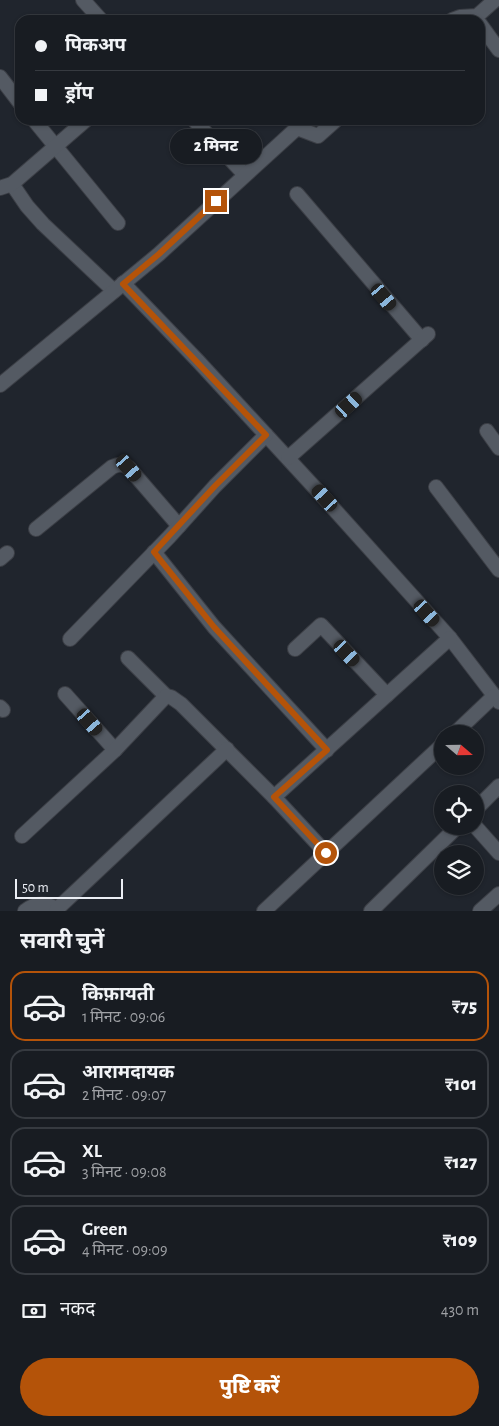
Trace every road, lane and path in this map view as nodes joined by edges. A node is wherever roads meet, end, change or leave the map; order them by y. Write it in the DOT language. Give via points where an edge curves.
graph roads {
  1 [pos="83,0"];
  2 [pos="496,0"];
  3 [pos="96,15"];
  4 [pos="481,15"];
  5 [pos="485,31"];
  6 [pos="499,50"];
  7 [pos="0,77"];
  8 [pos="15,96"];
  9 [pos="38,125"];
  10 [pos="80,125"];
  11 [pos="199,125"];
  12 [pos="330,125"];
  13 [pos="55,147"];
  14 [pos="245,175"];
  15 [pos="6,186"];
  16 [pos="297,194"];
  17 [pos="118,223"];
  18 [pos="118,287"];
  19 [pos="0,385"];
  20 [pos="487,431"];
  21 [pos="266,435"];
  22 [pos="499,448"];
  23 [pos="288,458"];
  24 [pos="436,487"];
  25 [pos="179,526"];
  26 [pos="36,529"];
  27 [pos="154,552"];
  28 [pos="499,570"];
  29 [pos="450,638"];
  30 [pos="70,639"];
  31 [pos="296,649"];
  32 [pos="128,658"];
  33 [pos="65,694"];
  34 [pos="387,695"];
  35 [pos="166,696"];
  36 [pos="497,699"];
  37 [pos="465,725"];
  38 [pos="227,749"];
  39 [pos="115,750"];
  40 [pos="327,750"];
  41 [pos="434,752"];
  42 [pos="499,786"];
  43 [pos="274,797"];
  44 [pos="484,801"];
  45 [pos="449,835"];
  46 [pos="483,835"];
  47 [pos="22,836"];
  48 [pos="326,853"];
  49 [pos="499,853"];
  50 [pos="499,894"];
  51 [pos="58,910"];
  52 [pos="26,911"];
  53 [pos="264,911"];
  54 [pos="372,911"];
  55 [pos="480,911"];
  1 -- 3 [label="street"];
  2 -- 4 [label="street"];
  5 -- 6 [label="street"];
  7 -- 8 [label="street"];
  9 -- 13 [label="street"];
  10 -- 13 [label="street"];
  11 -- 14 [label="street"];
  12 -- 14 [label="street" via="318,136 297,128"];
  13 -- 15 [label="street"];
  13 -- 17 [label="street"];
  14 -- 18 [label="street"];
  15 -- 18 [label="street" via="43,224"];
  16 -- 23 [label="street" via="397,312 425,336"];
  18 -- 19 [label="street"];
  18 -- 21 [label="street"];
  20 -- 22 [label="street"];
  21 -- 23 [label="street"];
  21 -- 25 [label="street"];
  23 -- 29 [label="street"];
  24 -- 28 [label="street"];
  25 -- 26 [label="street" via="129,468 118,464"];
  25 -- 27 [label="street"];
  27 -- 30 [label="street"];
  27 -- 40 [label="street" via="214,627"];
  29 -- 34 [label="street"];
  29 -- 36 [label="street"];
  31 -- 34 [label="street" via="321,625"];
  32 -- 35 [label="street"];
  33 -- 39 [label="street"];
  34 -- 40 [label="street"];
  35 -- 38 [label="street" via="181,704"];
  35 -- 39 [label="street"];
  36 -- 37 [label="street"];
  38 -- 43 [label="street"];
  38 -- 51 [label="street"];
  39 -- 47 [label="street"];
  40 -- 43 [label="street"];
  41 -- 48 [label="street"];
  42 -- 44 [label="street"];
  43 -- 48 [label="street"];
  45 -- 54 [label="street"];
  46 -- 49 [label="street"];
  48 -- 53 [label="street"];
  50 -- 55 [label="street"];
  51 -- 52 [label="street" via="47,904 31,906"];
}
